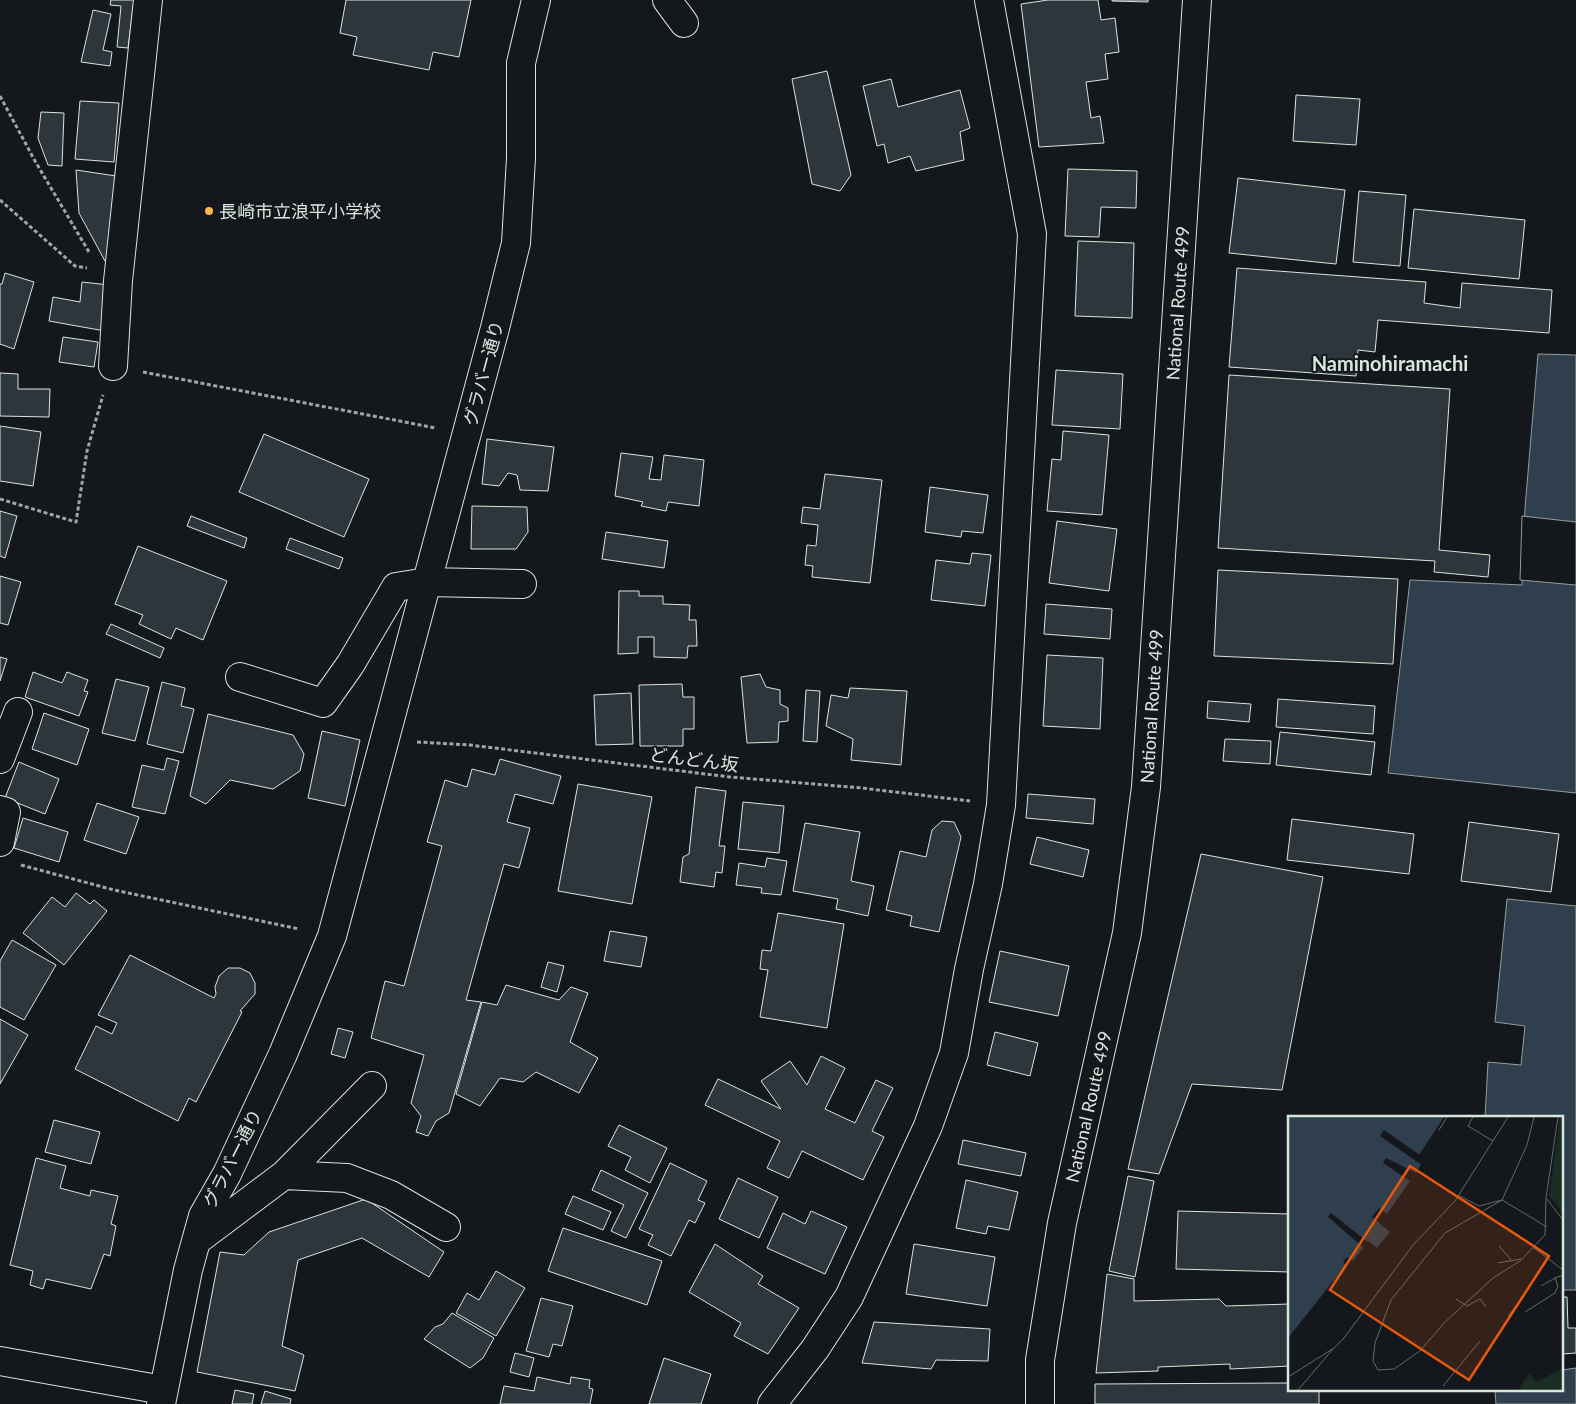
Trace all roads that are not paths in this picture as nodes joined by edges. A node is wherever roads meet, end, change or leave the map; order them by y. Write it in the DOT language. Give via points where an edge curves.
graph roads {
  1 [pos="148,0"];
  2 [pos="536,0"];
  3 [pos="667,0"];
  4 [pos="989,0"];
  5 [pos="1197,0"];
  6 [pos="684,23"];
  7 [pos="113,366"];
  8 [pos="427,582"];
  9 [pos="522,584"];
  10 [pos="240,676"];
  11 [pos="18,712"];
  12 [pos="2,749"];
  13 [pos="0,810"];
  14 [pos="0,842"];
  15 [pos="372,1086"];
  16 [pos="284,1175"];
  17 [pos="446,1227"];
  18 [pos="196,1241"];
  19 [pos="0,1361"];
  20 [pos="162,1397"];
  21 [pos="772,1404"];
  22 [pos="1040,1404"];
  1 -- 7 [label="main road" via="108,276"];
  2 -- 8 [label="main road, グラバー通り" via="521,63 521,158 516,243"];
  3 -- 6 [label="main road"];
  4 -- 21 [label="main road" via="1032,234 1001,805 954,1052 928,1126 849,1297 815,1349"];
  5 -- 22 [label="main road, National Route 499" via="1146,788 1127,932 1062,1223 1040,1360"];
  8 -- 9 [label="main road"];
  8 -- 10 [label="main road" via="396,586 350,665 323,703"];
  8 -- 18 [label="main road, グラバー通り" via="332,936 279,1062 227,1174 203,1216"];
  11 -- 12 [label="main road"];
  13 -- 14 [label="main road" via="6,812"];
  15 -- 16 [label="main road"];
  16 -- 17 [label="main road" via="347,1178 392,1195"];
  16 -- 18 [label="main road"];
  18 -- 20 [label="main road, グラバー通り"];
  19 -- 20 [label="main road"];
}
